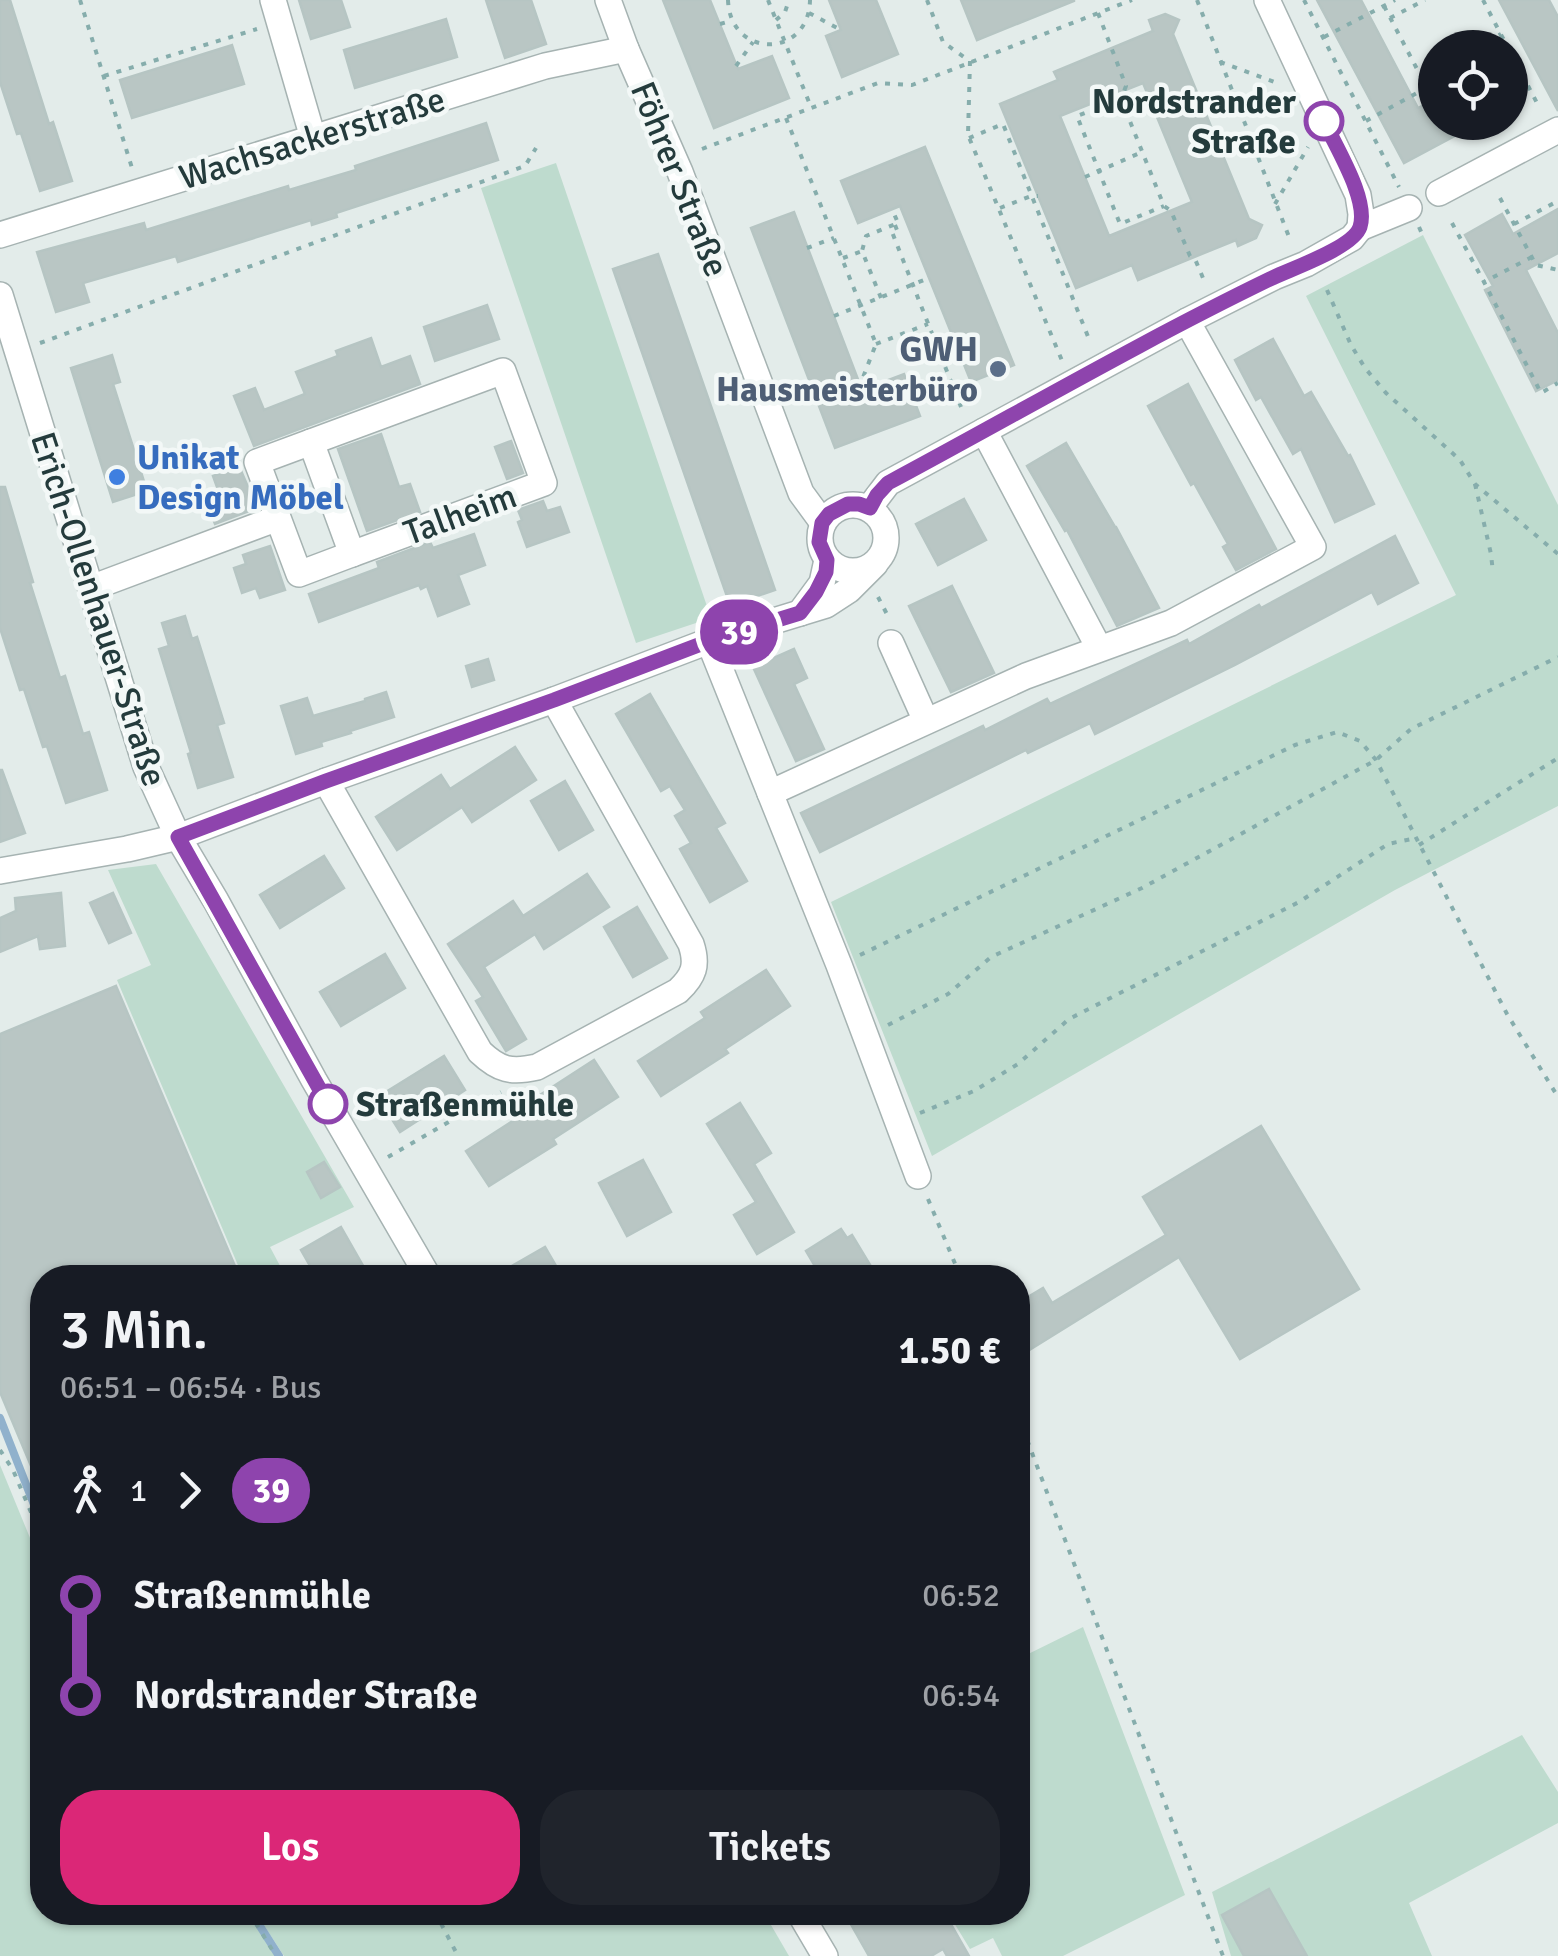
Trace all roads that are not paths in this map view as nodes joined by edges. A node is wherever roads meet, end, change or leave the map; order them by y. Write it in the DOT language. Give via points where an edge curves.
graph roads {
  1 [pos="608,0"];
  2 [pos="1267,0"];
  3 [pos="276,11"];
  4 [pos="626,49"];
  5 [pos="1558,130"];
  6 [pos="313,138"];
  7 [pos="1439,193"];
  8 [pos="1409,208"];
  9 [pos="1360,228"];
  10 [pos="0,235"];
  11 [pos="0,296"];
  12 [pos="1187,321"];
  13 [pos="984,431"];
  14 [pos="310,442"];
  15 [pos="870,508"];
  16 [pos="278,518"];
  17 [pos="822,523"];
  18 [pos="352,554"];
  19 [pos="827,560"];
  20 [pos="867,572"];
  21 [pos="91,588"];
  22 [pos="800,613"];
  23 [pos="709,641"];
  24 [pos="891,643"];
  25 [pos="1098,648"];
  26 [pos="554,700"];
  27 [pos="926,722"];
  28 [pos="326,781"];
  29 [pos="770,794"];
  30 [pos="178,837"];
  31 [pos="0,871"];
  32 [pos="918,1176"];
  33 [pos="421,1265"];
  34 [pos="806,1925"];
  35 [pos="824,1956"];
  1 -- 4 [label="street, Föhrer Straße"];
  2 -- 9 [label="street" via="1358,195"];
  3 -- 6 [label="street"];
  4 -- 6 [label="street, Wachsackerstraße" via="545,66"];
  4 -- 17 [label="street, Föhrer Straße" via="680,172 801,493"];
  5 -- 7 [label="street"];
  6 -- 10 [label="street, Wachsackerstraße"];
  8 -- 9 [label="street"];
  9 -- 12 [label="street" via="1322,256"];
  11 -- 21 [label="street, Erich-Ollenhauer-Straße"];
  12 -- 13 [label="street"];
  12 -- 25 [label="street" via="1314,547 1171,624"];
  13 -- 15 [label="street" via="888,483"];
  13 -- 25 [label="street"];
  14 -- 16 [label="street, Talheim" via="257,462"];
  14 -- 18 [label="street"];
  14 -- 18 [label="street, Talheim" via="503,371 544,483"];
  15 -- 17 [label="street" via="848,504"];
  15 -- 20 [label="street" via="886,546"];
  16 -- 18 [label="street, Talheim" via="299,574"];
  16 -- 21 [label="street"];
  17 -- 19 [label="street, Föhrer Straße" via="819,542"];
  19 -- 20 [label="street"];
  19 -- 22 [label="street" via="822,583"];
  20 -- 22 [label="street" via="839,598"];
  21 -- 30 [label="street, Erich-Ollenhauer-Straße" via="146,766"];
  22 -- 23 [label="street"];
  23 -- 26 [label="street"];
  23 -- 29 [label="street"];
  24 -- 27 [label="street"];
  25 -- 27 [label="street"];
  26 -- 28 [label="street"];
  26 -- 28 [label="street" via="691,944 695,968 678,991 536,1067 508,1070 480,1052"];
  27 -- 29 [label="street"];
  28 -- 30 [label="street"];
  29 -- 32 [label="street"];
  30 -- 31 [label="street"];
  30 -- 33 [label="street, Erich-Ollenhauer-Straße"];
  34 -- 35 [label="street"];
}
